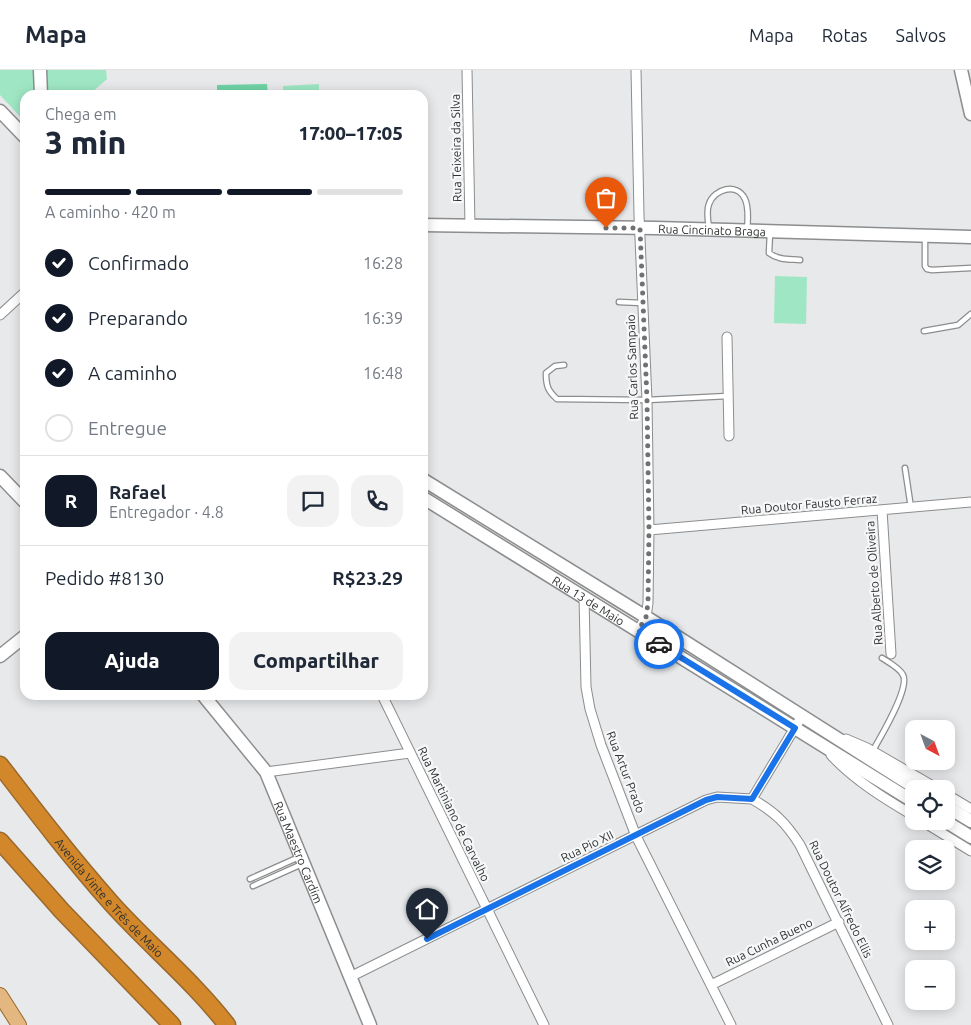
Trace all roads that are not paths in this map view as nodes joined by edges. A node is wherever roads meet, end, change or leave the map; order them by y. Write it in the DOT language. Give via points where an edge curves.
graph roads {
  1 [pos="40,70"];
  2 [pos="467,70"];
  3 [pos="636,70"];
  4 [pos="961,70"];
  5 [pos="41,90"];
  6 [pos="0,111"];
  7 [pos="971,114"];
  8 [pos="20,132"];
  9 [pos="428,225"];
  10 [pos="470,226"];
  11 [pos="640,228"];
  12 [pos="710,231"];
  13 [pos="747,231"];
  14 [pos="770,232"];
  15 [pos="925,236"];
  16 [pos="971,237"];
  17 [pos="800,260"];
  18 [pos="971,268"];
  19 [pos="20,296"];
  20 [pos="0,301"];
  21 [pos="619,302"];
  22 [pos="642,302"];
  23 [pos="3,311"];
  24 [pos="971,314"];
  25 [pos="924,331"];
  26 [pos="726,338"];
  27 [pos="564,365"];
  28 [pos="728,396"];
  29 [pos="647,400"];
  30 [pos="729,436"];
  31 [pos="905,468"];
  32 [pos="0,476"];
  33 [pos="428,483"];
  34 [pos="20,497"];
  35 [pos="428,501"];
  36 [pos="971,502"];
  37 [pos="911,508"];
  38 [pos="882,510"];
  39 [pos="649,530"];
  40 [pos="584,597"];
  41 [pos="646,617"];
  42 [pos="638,631"];
  43 [pos="20,640"];
  44 [pos="891,654"];
  45 [pos="0,656"];
  46 [pos="882,658"];
  47 [pos="207,700"];
  48 [pos="384,700"];
  49 [pos="802,716"];
  50 [pos="795,728"];
  51 [pos="821,728"];
  52 [pos="821,744"];
  53 [pos="875,747"];
  54 [pos="410,753"];
  55 [pos="0,765"];
  56 [pos="266,772"];
  57 [pos="922,780"];
  58 [pos="905,782"];
  59 [pos="905,796"];
  60 [pos="752,799"];
  61 [pos="955,799"];
  62 [pos="971,809"];
  63 [pos="905,811"];
  64 [pos="955,811"];
  65 [pos="971,821"];
  66 [pos="955,827"];
  67 [pos="936,830"];
  68 [pos="636,836"];
  69 [pos="971,837"];
  70 [pos="0,841"];
  71 [pos="971,852"];
  72 [pos="302,860"];
  73 [pos="250,879"];
  74 [pos="253,886"];
  75 [pos="487,908"];
  76 [pos="838,922"];
  77 [pos="350,978"];
  78 [pos="712,984"];
  79 [pos="0,995"];
  80 [pos="227,1022"];
  81 [pos="20,1025"];
  82 [pos="172,1025"];
  83 [pos="370,1025"];
  84 [pos="544,1025"];
  85 [pos="731,1025"];
  86 [pos="888,1025"];
  1 -- 5 [label="main road"];
  2 -- 10 [label="street, Rua Teixeira da Silva"];
  3 -- 11 [label="street, Rua Carlos Sampaio"];
  4 -- 7 [label="main road"];
  6 -- 8 [label="main road"];
  9 -- 10 [label="main road, Rua Cincinato Braga"];
  10 -- 11 [label="main road, Rua Cincinato Braga"];
  11 -- 12 [label="main road, Rua Cincinato Braga"];
  11 -- 22 [label="street, Rua Carlos Sampaio"];
  12 -- 13 [label="main road, Rua Cincinato Braga"];
  12 -- 13 [label="lane" via="708,206 712,197 720,190 730,189 744,196"];
  13 -- 14 [label="main road, Rua Cincinato Braga"];
  14 -- 15 [label="main road, Rua Cincinato Braga"];
  14 -- 17 [label="lane" via="769,253 777,258"];
  15 -- 16 [label="main road, Rua Cincinato Braga"];
  15 -- 18 [label="lane" via="928,269"];
  19 -- 23 [label="street"];
  20 -- 23 [label="street"];
  21 -- 22 [label="lane"];
  22 -- 29 [label="street, Rua Carlos Sampaio"];
  24 -- 25 [label="lane" via="958,325"];
  26 -- 28 [label="street"];
  27 -- 29 [label="lane" via="555,366 546,373 547,388 558,399"];
  28 -- 29 [label="lane"];
  28 -- 30 [label="street"];
  29 -- 39 [label="street, Rua Carlos Sampaio"];
  31 -- 37 [label="lane"];
  32 -- 34 [label="main road"];
  33 -- 41 [label="main road, Rua 13 de Maio"];
  35 -- 40 [label="main road, Rua 13 de Maio"];
  36 -- 37 [label="street, Rua Doutor Fausto Ferraz"];
  37 -- 38 [label="street, Rua Doutor Fausto Ferraz"];
  38 -- 39 [label="street, Rua Doutor Fausto Ferraz"];
  38 -- 44 [label="street, Rua Alberto de Oliveira"];
  39 -- 41 [label="street, Rua Carlos Sampaio"];
  40 -- 42 [label="main road, Rua 13 de Maio"];
  40 -- 68 [label="street, Rua Artur Prado" via="586,687 590,709"];
  41 -- 42 [label="street, Rua Carlos Sampaio"];
  41 -- 49 [label="main road, Rua 13 de Maio"];
  42 -- 50 [label="main road, Rua 13 de Maio"];
  43 -- 45 [label="main road"];
  46 -- 53 [label="lane" via="900,671 905,681"];
  47 -- 56 [label="main road, Rua Maestro Cardim"];
  48 -- 54 [label="street, Rua Martiniano de Carvalho"];
  49 -- 50 [label="street"];
  49 -- 51 [label="main road, Rua 13 de Maio"];
  50 -- 52 [label="main road, Rua 13 de Maio"];
  50 -- 60 [label="street"];
  51 -- 57 [label="street" via="867,748"];
  51 -- 58 [label="main road, Rua 13 de Maio"];
  52 -- 59 [label="main road, Rua 13 de Maio"];
  52 -- 63 [label="street" via="852,774"];
  54 -- 56 [label="street"];
  54 -- 75 [label="street, Rua Martiniano de Carvalho"];
  55 -- 80 [label="highway, Avenida Vinte e Três de Maio" via="106,897"];
  56 -- 72 [label="main road, Rua Maestro Cardim"];
  60 -- 68 [label="street, Rua Pio XII" via="717,797 706,800"];
  60 -- 76 [label="street, Rua Doutor Alfredo Ellis" via="772,810 787,825 800,844"];
  61 -- 62 [label="street"];
  64 -- 65 [label="main road"];
  66 -- 69 [label="main road"];
  67 -- 71 [label="street"];
  68 -- 75 [label="street, Rua Pio XII"];
  68 -- 78 [label="street, Rua Artur Prado"];
  70 -- 82 [label="highway" via="62,912"];
  72 -- 73 [label="lane"];
  72 -- 74 [label="lane"];
  72 -- 77 [label="main road, Rua Maestro Cardim"];
  75 -- 77 [label="street, Rua Pio XII"];
  75 -- 84 [label="street, Rua Martiniano de Carvalho"];
  76 -- 78 [label="street, Rua Cunha Bueno"];
  76 -- 86 [label="street, Rua Doutor Alfredo Ellis"];
  77 -- 83 [label="main road, Rua Maestro Cardim"];
  78 -- 85 [label="street, Rua Artur Prado"];
  79 -- 81 [label="main road"];
}
